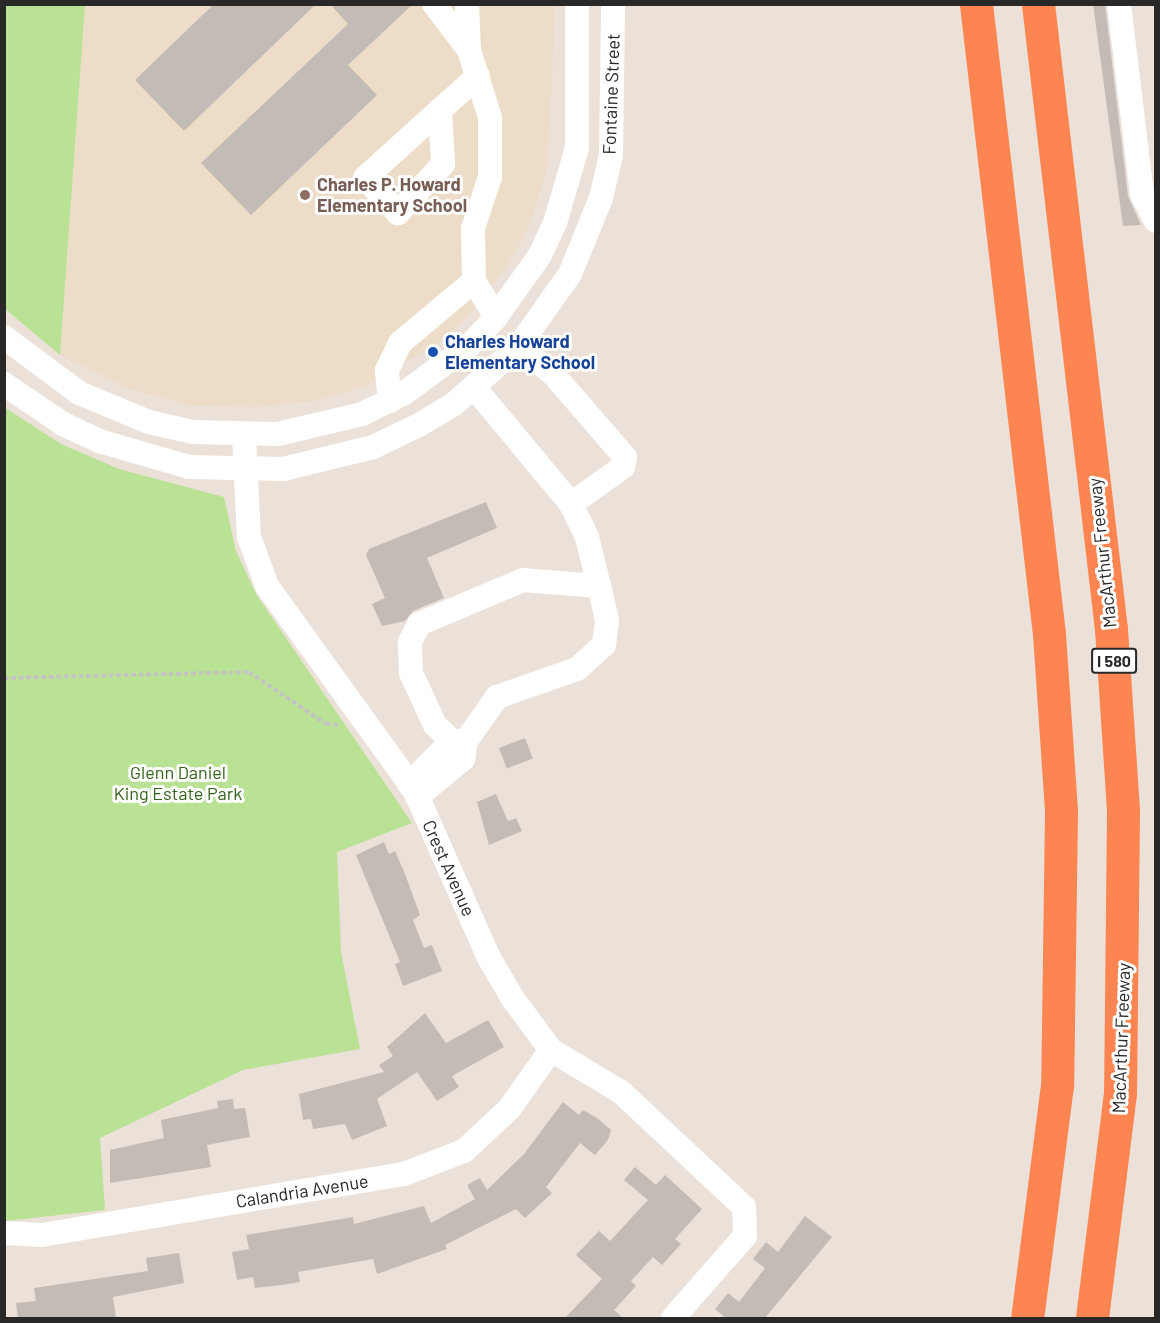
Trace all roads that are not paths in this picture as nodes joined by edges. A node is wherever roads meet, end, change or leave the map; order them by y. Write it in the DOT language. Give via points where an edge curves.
graph roads {
  1 [pos="434,4"];
  2 [pos="467,4"];
  3 [pos="577,4"];
  4 [pos="613,4"];
  5 [pos="976,4"];
  6 [pos="1038,4"];
  7 [pos="1119,4"];
  8 [pos="470,50"];
  9 [pos="478,76"];
  10 [pos="440,110"];
  11 [pos="1155,221"];
  12 [pos="474,281"];
  13 [pos="496,317"];
  14 [pos="4,337"];
  15 [pos="519,346"];
  16 [pos="4,384"];
  17 [pos="474,387"];
  18 [pos="390,401"];
  19 [pos="244,436"];
  20 [pos="245,471"];
  21 [pos="571,504"];
  22 [pos="599,586"];
  23 [pos="459,741"];
  24 [pos="413,790"];
  25 [pos="551,1050"];
  26 [pos="4,1233"];
  27 [pos="673,1318"];
  28 [pos="1027,1318"];
  29 [pos="1092,1318"];
  1 -- 8 [label="street"];
  2 -- 8 [label="street"];
  3 -- 13 [label="street, Fontaine Street" via="580,109 568,189 540,255"];
  4 -- 15 [label="street, Fontaine Street" via="611,155 601,198 570,274"];
  5 -- 28 [label="highway" via="1049,634 1061,812 1057,1085"];
  6 -- 29 [label="highway, MacArthur Freeway / I 580" via="1111,629 1124,812 1120,1093"];
  7 -- 11 [label="street" via="1142,194"];
  8 -- 9 [label="street"];
  9 -- 10 [label="street"];
  9 -- 12 [label="street" via="490,118 490,177 473,228"];
  12 -- 13 [label="street"];
  12 -- 18 [label="street" via="400,343 387,370"];
  13 -- 18 [label="street, Fontaine Street" via="435,374"];
  14 -- 19 [label="street, Fontaine Street" via="50,375 112,408 193,432"];
  15 -- 17 [label="street, Fontaine Street"];
  15 -- 21 [label="street" via="553,374 625,457 623,467"];
  16 -- 20 [label="street, Fontaine Street" via="63,424 141,457"];
  17 -- 20 [label="street, Fontaine Street" via="419,425 374,447 313,463"];
  17 -- 21 [label="street"];
  18 -- 19 [label="street, Fontaine Street" via="324,426"];
  19 -- 20 [label="street, Crest Avenue"];
  20 -- 24 [label="street, Crest Avenue" via="249,537 267,586"];
  21 -- 22 [label="street" via="587,537"];
  22 -- 23 [label="street" via="607,620 604,645 577,669 497,697"];
  22 -- 23 [label="street" via="523,580 418,624 410,642 411,673 435,725"];
  23 -- 24 [label="street"];
  24 -- 25 [label="street, Crest Avenue" via="489,958"];
  25 -- 26 [label="street, Calandria Avenue" via="509,1109 464,1151 405,1174 42,1235"];
  25 -- 27 [label="street, Crest Avenue" via="621,1092 695,1156 744,1207 745,1236"];
}
